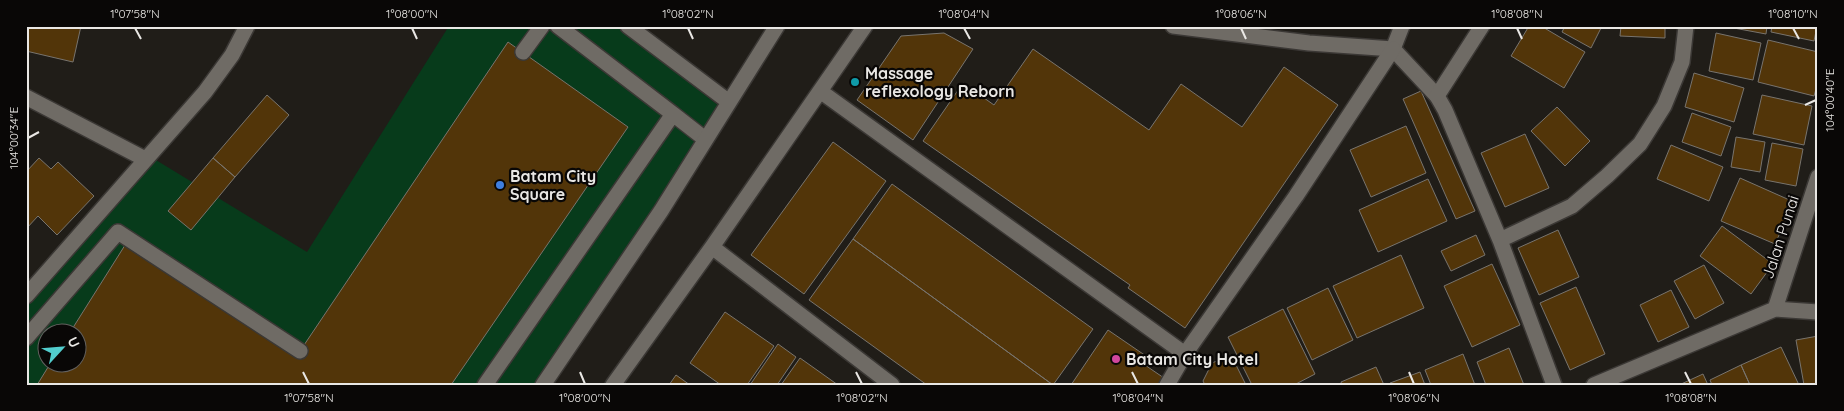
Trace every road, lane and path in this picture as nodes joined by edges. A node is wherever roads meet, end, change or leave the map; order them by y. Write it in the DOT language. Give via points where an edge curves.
graph roads {
  1 [pos="248,26"];
  2 [pos="542,26"];
  3 [pos="558,26"];
  4 [pos="628,26"];
  5 [pos="777,26"];
  6 [pos="865,26"];
  7 [pos="1174,26"];
  8 [pos="1402,26"];
  9 [pos="1482,26"];
  10 [pos="1686,26"];
  11 [pos="1393,49"];
  12 [pos="522,52"];
  13 [pos="820,91"];
  14 [pos="1437,96"];
  15 [pos="26,97"];
  16 [pos="729,102"];
  17 [pos="673,114"];
  18 [pos="705,140"];
  19 [pos="145,159"];
  20 [pos="1818,177"];
  21 [pos="1500,240"];
  22 [pos="712,247"];
  23 [pos="26,296"];
  24 [pos="1775,309"];
  25 [pos="1818,312"];
  26 [pos="26,338"];
  27 [pos="300,351"];
  28 [pos="1185,354"];
  29 [pos="485,385"];
  30 [pos="543,385"];
  31 [pos="613,385"];
  32 [pos="892,385"];
  33 [pos="1167,385"];
  34 [pos="1554,385"];
  35 [pos="1594,385"];
  1 -- 19 [label="street" via="205,92"];
  2 -- 12 [label="street"];
  3 -- 17 [label="street"];
  4 -- 16 [label="street"];
  5 -- 16 [label="street"];
  6 -- 13 [label="street"];
  7 -- 11 [label="street" via="1309,43"];
  8 -- 11 [label="street"];
  9 -- 14 [label="street"];
  10 -- 21 [label="street" via="1682,62 1664,106 1640,144 1572,206"];
  11 -- 14 [label="street"];
  11 -- 28 [label="street" via="1296,196"];
  13 -- 22 [label="street"];
  13 -- 28 [label="street"];
  14 -- 21 [label="street"];
  15 -- 19 [label="street"];
  16 -- 18 [label="street"];
  17 -- 18 [label="street"];
  17 -- 29 [label="street"];
  18 -- 30 [label="street"];
  19 -- 23 [label="street"];
  20 -- 24 [label="street, Jalan Punai"];
  21 -- 34 [label="street"];
  22 -- 31 [label="street"];
  22 -- 32 [label="street"];
  24 -- 25 [label="street"];
  24 -- 35 [label="street"];
  26 -- 27 [label="street" via="118,232"];
  28 -- 33 [label="street"];
}
